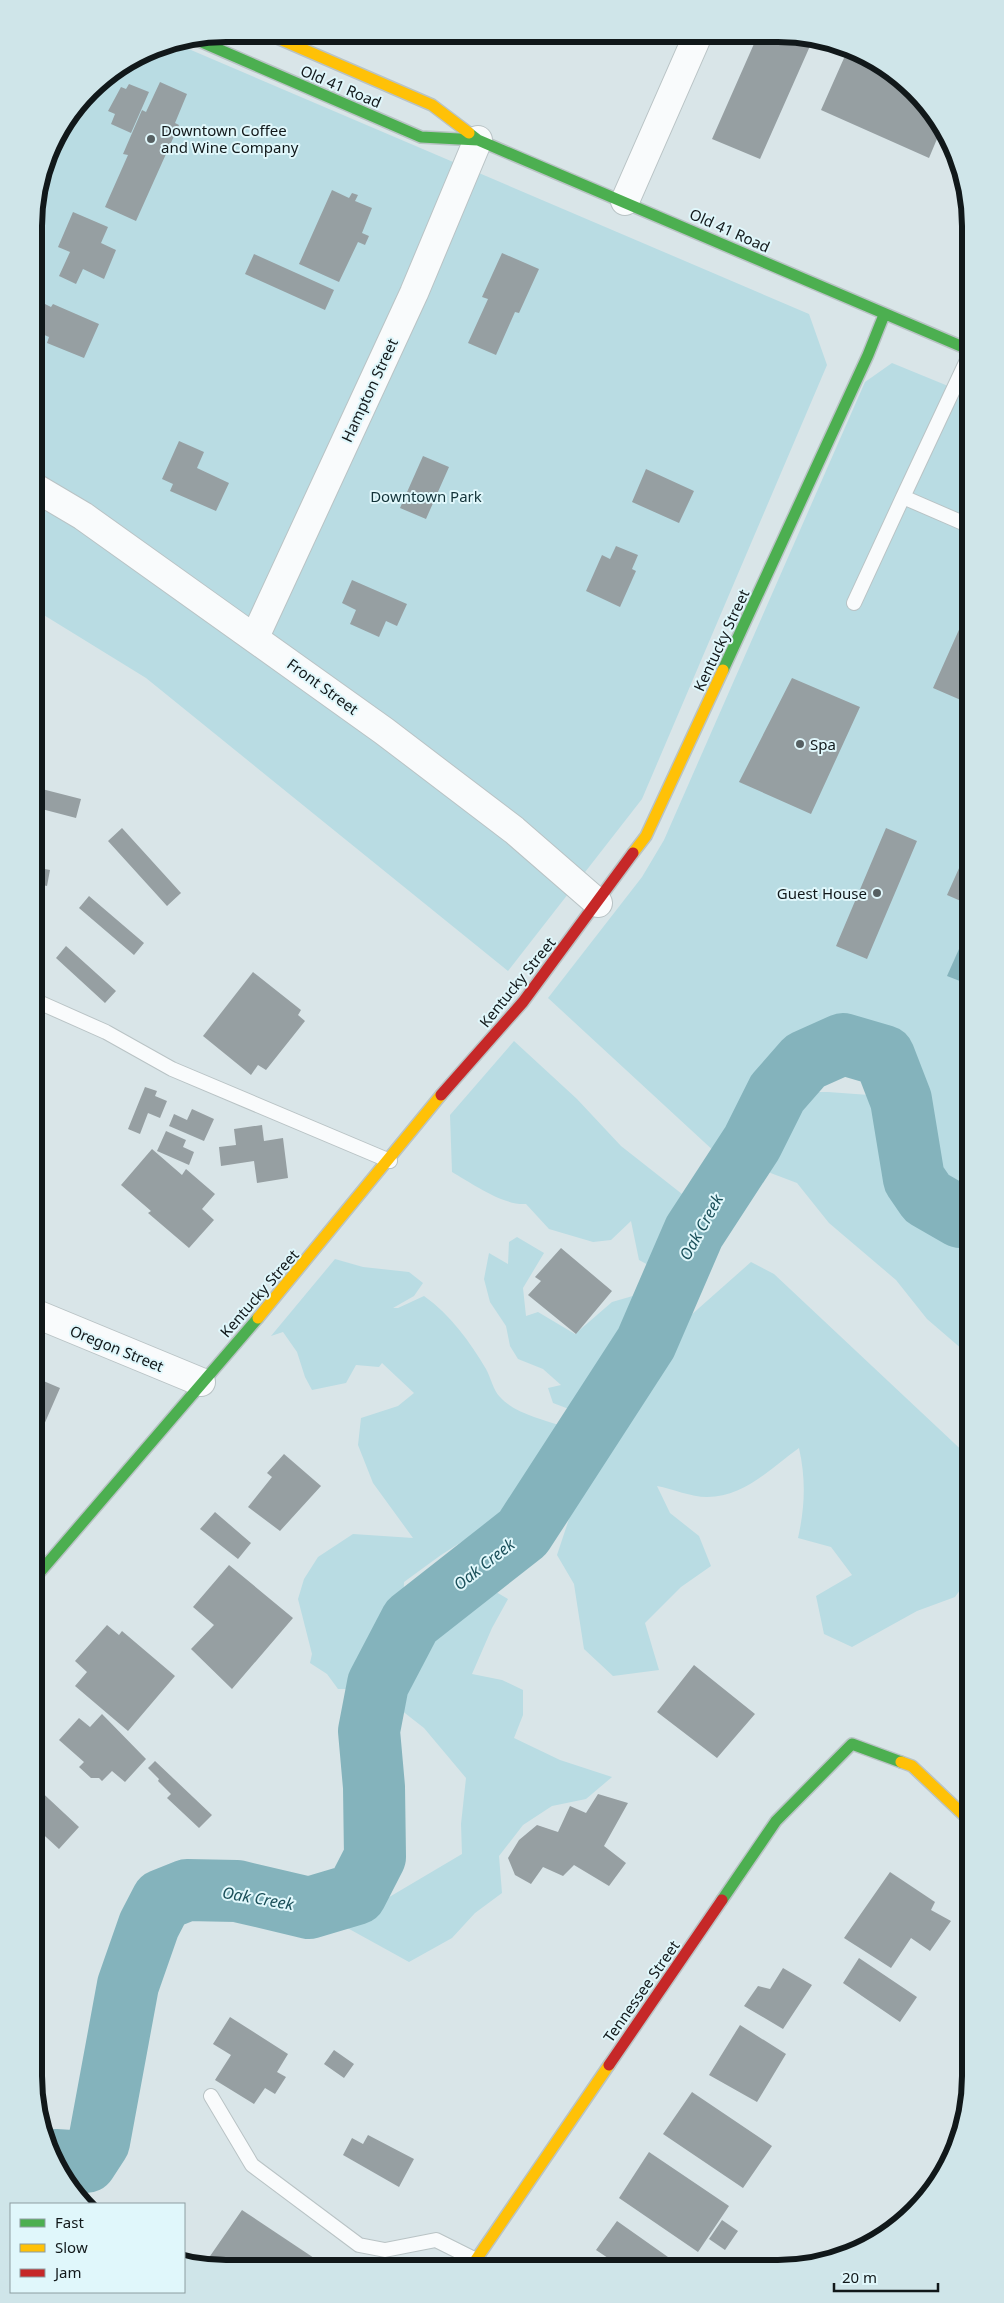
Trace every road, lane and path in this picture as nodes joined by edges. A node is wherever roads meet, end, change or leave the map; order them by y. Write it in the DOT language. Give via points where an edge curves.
graph roads {
  1 [pos="286,42"];
  2 [pos="695,42"];
  3 [pos="206,44"];
  4 [pos="478,140"];
  5 [pos="626,201"];
  6 [pos="884,315"];
  7 [pos="962,347"];
  8 [pos="962,371"];
  9 [pos="42,491"];
  10 [pos="903,496"];
  11 [pos="962,522"];
  12 [pos="854,603"];
  13 [pos="255,637"];
  14 [pos="598,903"];
  15 [pos="42,1004"];
  16 [pos="390,1161"];
  17 [pos="42,1316"];
  18 [pos="201,1382"];
  19 [pos="42,1570"];
  20 [pos="962,1813"];
  21 [pos="211,2096"];
  22 [pos="468,2260"];
  23 [pos="477,2260"];
  1 -- 4 [label="street, Old 41 Road" via="432,105"];
  2 -- 5 [label="street"];
  3 -- 4 [label="street, Old 41 Road" via="421,137"];
  4 -- 5 [label="street, Old 41 Road"];
  4 -- 13 [label="street, Hampton Street" via="414,292"];
  5 -- 6 [label="street, Old 41 Road"];
  6 -- 7 [label="street, Old 41 Road"];
  6 -- 14 [label="street, Kentucky Street" via="646,836"];
  8 -- 10 [label="lane"];
  9 -- 13 [label="street, Front Street"];
  10 -- 11 [label="lane"];
  10 -- 12 [label="lane"];
  13 -- 14 [label="street, Front Street" via="514,830"];
  14 -- 16 [label="street, Kentucky Street" via="523,1002 458,1075"];
  15 -- 16 [label="lane" via="106,1032 172,1069"];
  16 -- 18 [label="street, Kentucky Street"];
  17 -- 18 [label="street, Oregon Street"];
  18 -- 19 [label="street, Kentucky Street"];
  20 -- 23 [label="street, Tennessee Street" via="912,1766 852,1744 776,1821"];
  21 -- 22 [label="lane" via="252,2165 359,2245 385,2250 436,2240"];
}
